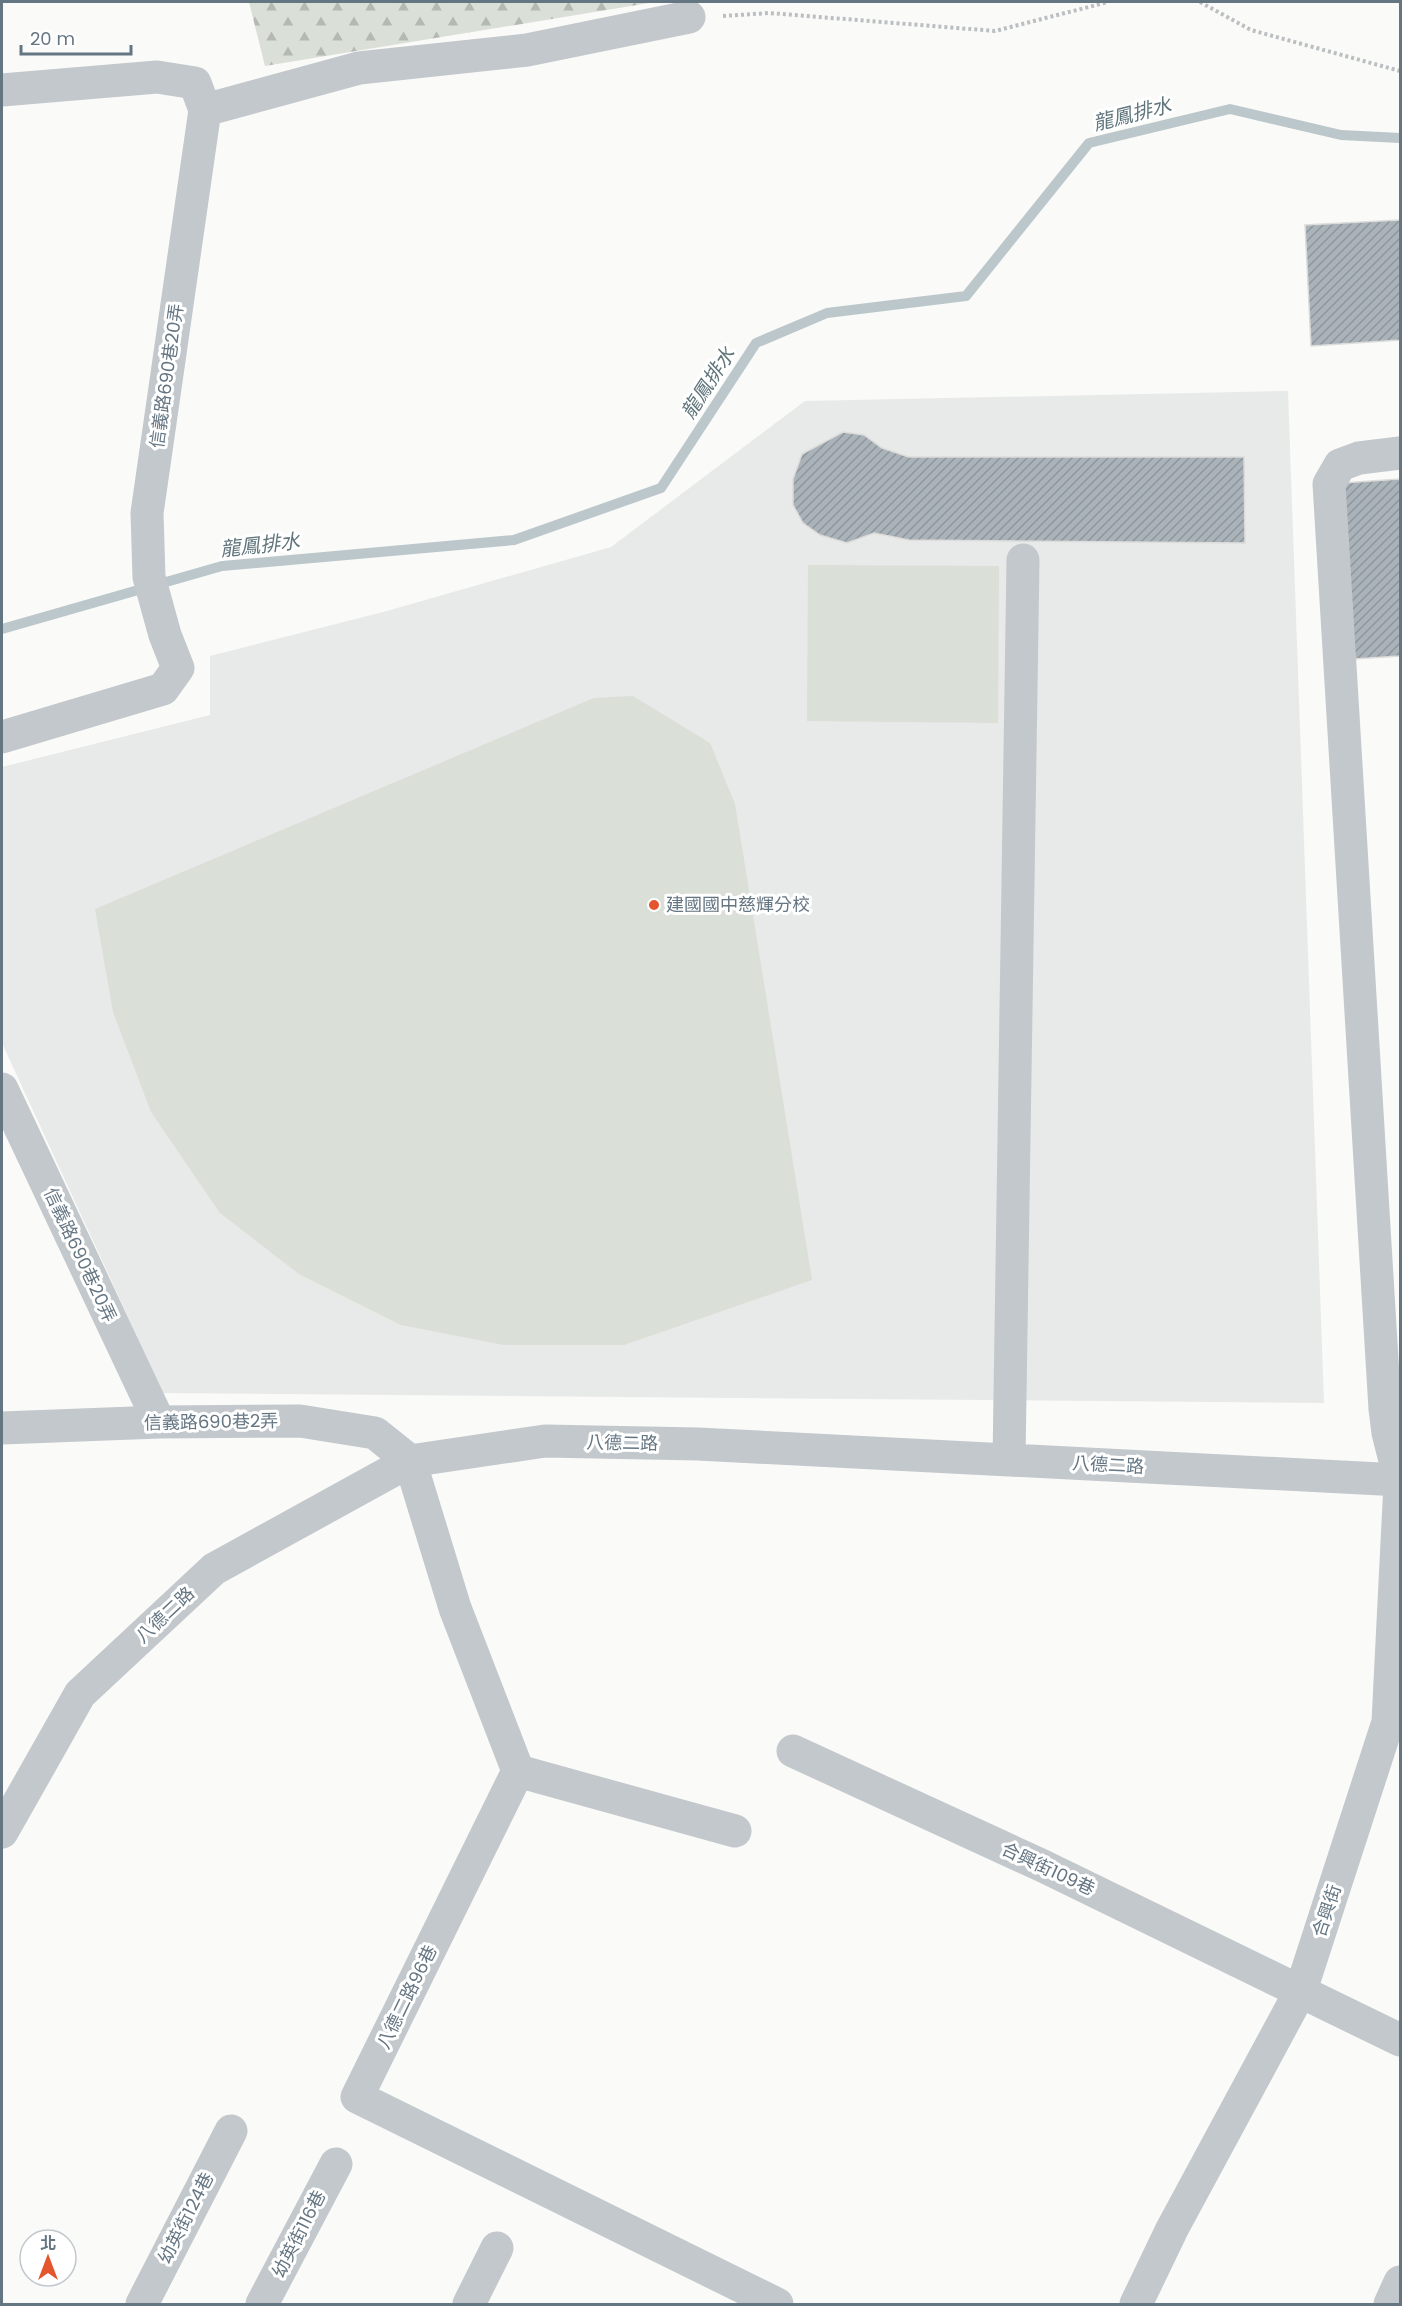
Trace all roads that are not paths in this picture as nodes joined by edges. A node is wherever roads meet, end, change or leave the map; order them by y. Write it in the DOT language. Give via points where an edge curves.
graph roads {
  1 [pos="690,17"];
  2 [pos="2,90"];
  3 [pos="205,110"];
  4 [pos="1401,453"];
  5 [pos="1023,560"];
  6 [pos="2,736"];
  7 [pos="2,1089"];
  8 [pos="159,1422"];
  9 [pos="2,1428"];
  10 [pos="1009,1460"];
  11 [pos="410,1461"];
  12 [pos="1401,1481"];
  13 [pos="793,1751"];
  14 [pos="518,1771"];
  15 [pos="735,1830"];
  16 [pos="2,1832"];
  17 [pos="1301,1990"];
  18 [pos="1401,2040"];
  19 [pos="231,2131"];
  20 [pos="336,2164"];
  21 [pos="497,2248"];
  22 [pos="1401,2282"];
  23 [pos="142,2304"];
  24 [pos="262,2304"];
  25 [pos="469,2304"];
  26 [pos="777,2304"];
  27 [pos="1136,2304"];
  28 [pos="1390,2304"];
  1 -- 3 [label="street" via="527,50 359,68"];
  2 -- 3 [label="street" via="157,77 195,83"];
  3 -- 6 [label="street, 信義路690巷20弄" via="147,513 149,577 178,668 163,689"];
  4 -- 12 [label="street, 合興街" via="1359,458 1340,465 1329,484 1329,505 1385,1409"];
  5 -- 10 [label="street"];
  7 -- 8 [label="street, 信義路690巷20弄"];
  8 -- 9 [label="street, 信義路690巷2弄"];
  8 -- 11 [label="street, 信義路690巷2弄" via="300,1421 375,1433"];
  10 -- 11 [label="street, 八德二路" via="698,1444 545,1441"];
  10 -- 12 [label="street, 八德二路"];
  11 -- 14 [label="street" via="455,1608"];
  11 -- 16 [label="street, 八德二路" via="214,1569 80,1694"];
  12 -- 17 [label="street, 合興街" via="1388,1722"];
  13 -- 17 [label="street, 合興街109巷"];
  14 -- 15 [label="street"];
  14 -- 26 [label="street, 八德二路96巷" via="357,2097"];
  17 -- 18 [label="street, 合興街109巷"];
  17 -- 27 [label="street, 合興街" via="1172,2229"];
  19 -- 23 [label="street, 幼英街124巷"];
  20 -- 24 [label="street, 幼英街116巷"];
  21 -- 25 [label="street"];
  22 -- 28 [label="street"];
}
